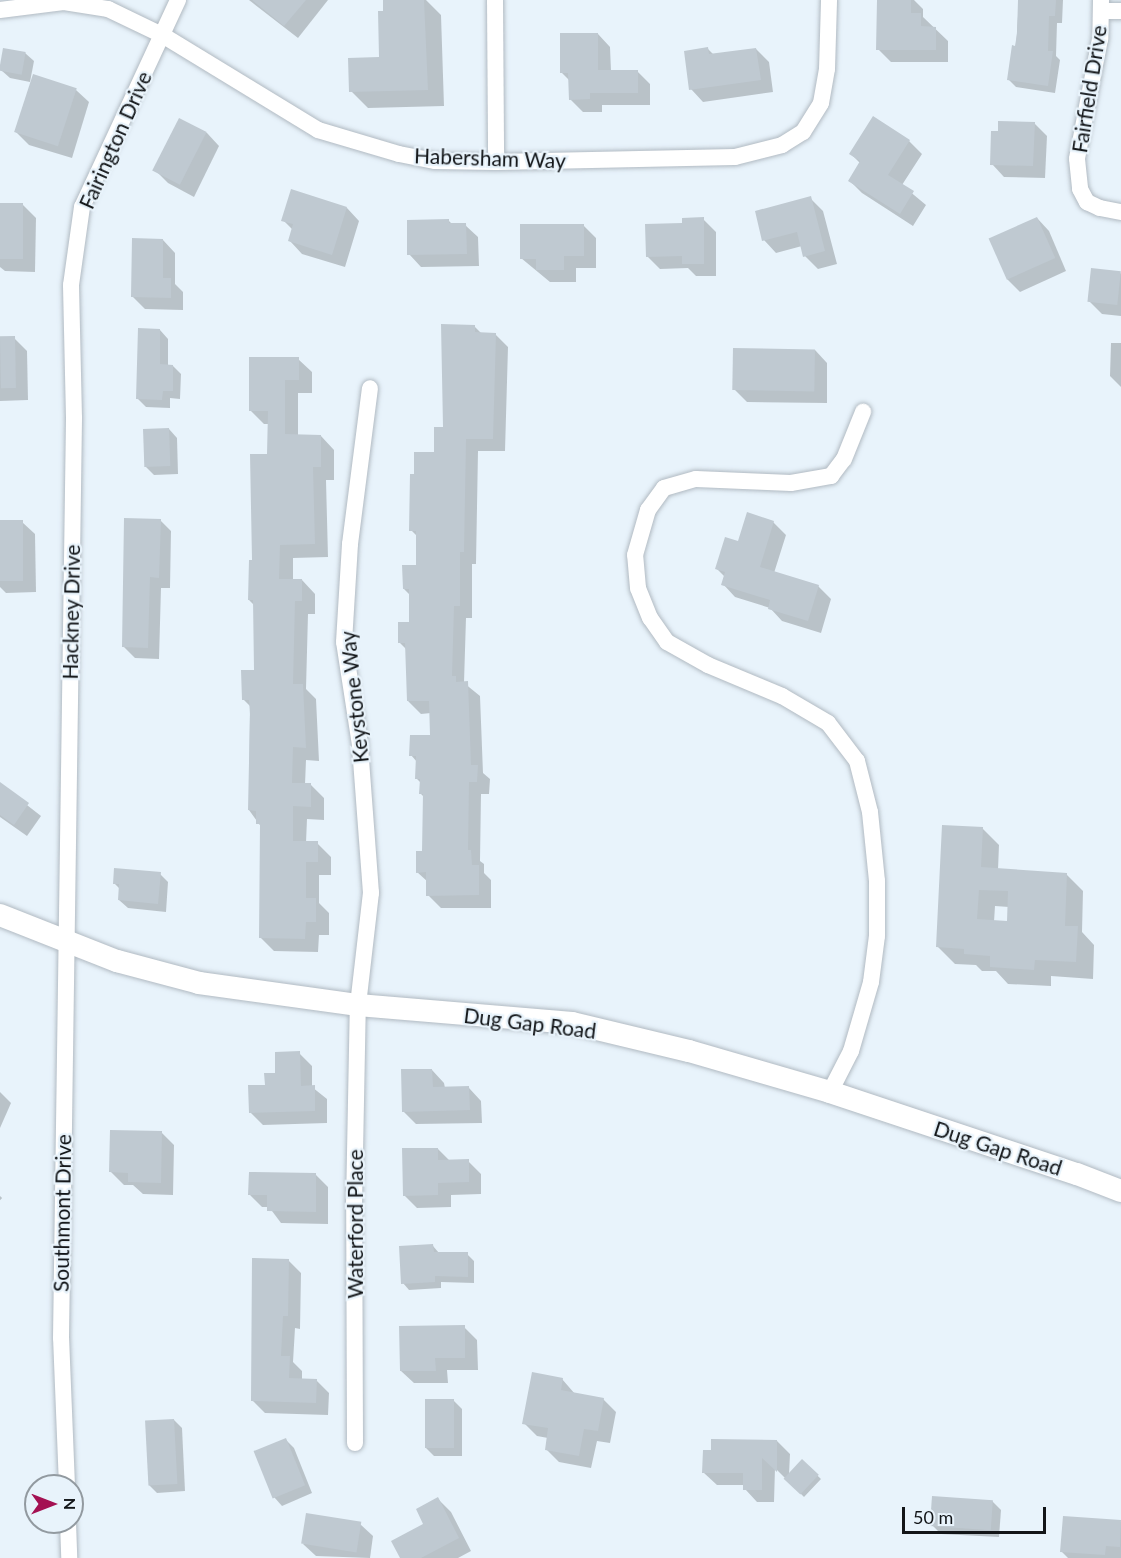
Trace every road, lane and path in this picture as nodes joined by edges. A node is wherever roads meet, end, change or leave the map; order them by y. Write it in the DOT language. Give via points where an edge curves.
graph roads {
  1 [pos="178,0"];
  2 [pos="495,0"];
  3 [pos="829,0"];
  4 [pos="1101,5"];
  5 [pos="0,10"];
  6 [pos="1121,11"];
  7 [pos="164,36"];
  8 [pos="496,162"];
  9 [pos="1121,212"];
  10 [pos="70,285"];
  11 [pos="370,388"];
  12 [pos="863,412"];
  13 [pos="0,915"];
  14 [pos="66,939"];
  15 [pos="358,1005"];
  16 [pos="830,1092"];
  17 [pos="1121,1191"];
  18 [pos="355,1443"];
  19 [pos="67,1474"];
  20 [pos="68,1534"];
  21 [pos="69,1558"];
  1 -- 7 [label="street, Fairington Drive"];
  2 -- 8 [label="street"];
  3 -- 8 [label="street, Habersham Way" via="827,69 821,103 803,132 782,145 735,157"];
  4 -- 6 [label="street, Fairfield Drive"];
  4 -- 9 [label="street, Fairfield Drive" via="1100,39 1077,159 1080,189 1087,202"];
  5 -- 7 [label="street, Habersham Way" via="64,2 108,9"];
  7 -- 8 [label="street, Habersham Way" via="318,130 399,154 435,160"];
  7 -- 10 [label="street, Fairington Drive" via="82,207"];
  10 -- 14 [label="street, Hackney Drive" via="74,418"];
  11 -- 15 [label="street, Keystone Way" via="350,544 344,642 360,745 371,893"];
  12 -- 16 [label="street" via="844,459 831,476 791,483 696,479 664,488 648,510 635,555 638,588 650,618 667,642 708,665 782,696 828,723 857,761 870,812 877,881 877,936 871,981 851,1051"];
  13 -- 14 [label="street, Dug Gap Road"];
  14 -- 15 [label="street, Dug Gap Road" via="117,961 199,983"];
  14 -- 19 [label="street, Southmont Drive" via="61,1338"];
  15 -- 16 [label="street, Dug Gap Road" via="572,1023 689,1051"];
  15 -- 18 [label="street, Waterford Place"];
  16 -- 17 [label="street, Dug Gap Road"];
  20 -- 21 [label="street"];
}
